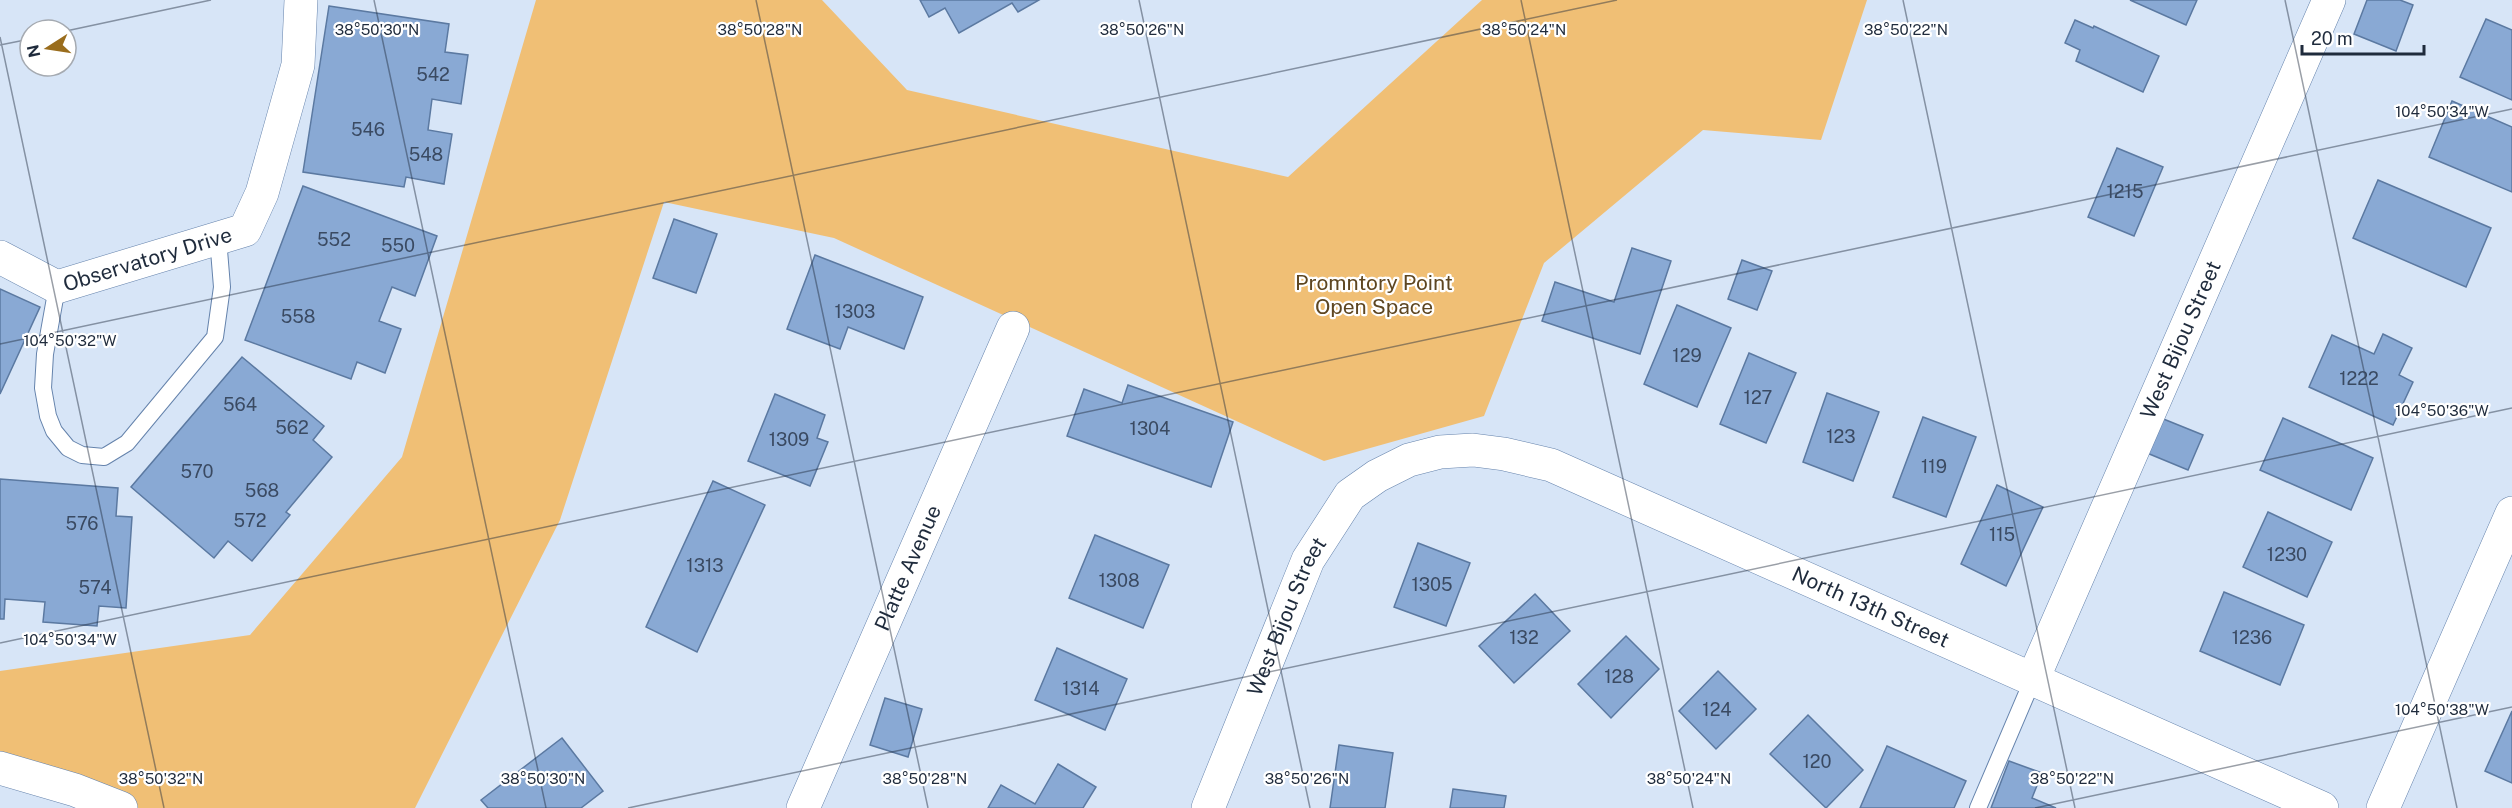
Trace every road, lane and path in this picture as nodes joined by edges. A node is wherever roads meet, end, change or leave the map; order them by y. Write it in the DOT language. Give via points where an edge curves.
graph roads {
  1 [pos="301,0"];
  2 [pos="2329,0"];
  3 [pos="218,238"];
  4 [pos="0,257"];
  5 [pos="57,287"];
  6 [pos="1013,328"];
  7 [pos="1409,460"];
  8 [pos="2512,513"];
  9 [pos="2033,679"];
  10 [pos="0,768"];
  11 [pos="121,808"];
  12 [pos="802,808"];
  13 [pos="1208,808"];
  14 [pos="1978,808"];
  15 [pos="2322,808"];
  16 [pos="2383,808"];
  1 -- 3 [label="street, Observatory Drive" via="298,65 262,193 245,230"];
  2 -- 9 [label="street, West Bijou Street"];
  3 -- 5 [label="street, Observatory Drive"];
  3 -- 5 [label="lane" via="222,287 215,337 127,443 104,457 82,455 68,448 48,416 43,388 45,354"];
  4 -- 5 [label="street, Observatory Drive"];
  6 -- 12 [label="street, Platte Avenue"];
  7 -- 9 [label="street, North 13th Street" via="1440,452 1473,450 1551,465"];
  7 -- 13 [label="street, West Bijou Street" via="1350,495 1308,560"];
  8 -- 16 [label="street"];
  9 -- 14 [label="lane"];
  9 -- 15 [label="street, North 13th Street"];
  10 -- 11 [label="street"];
}
